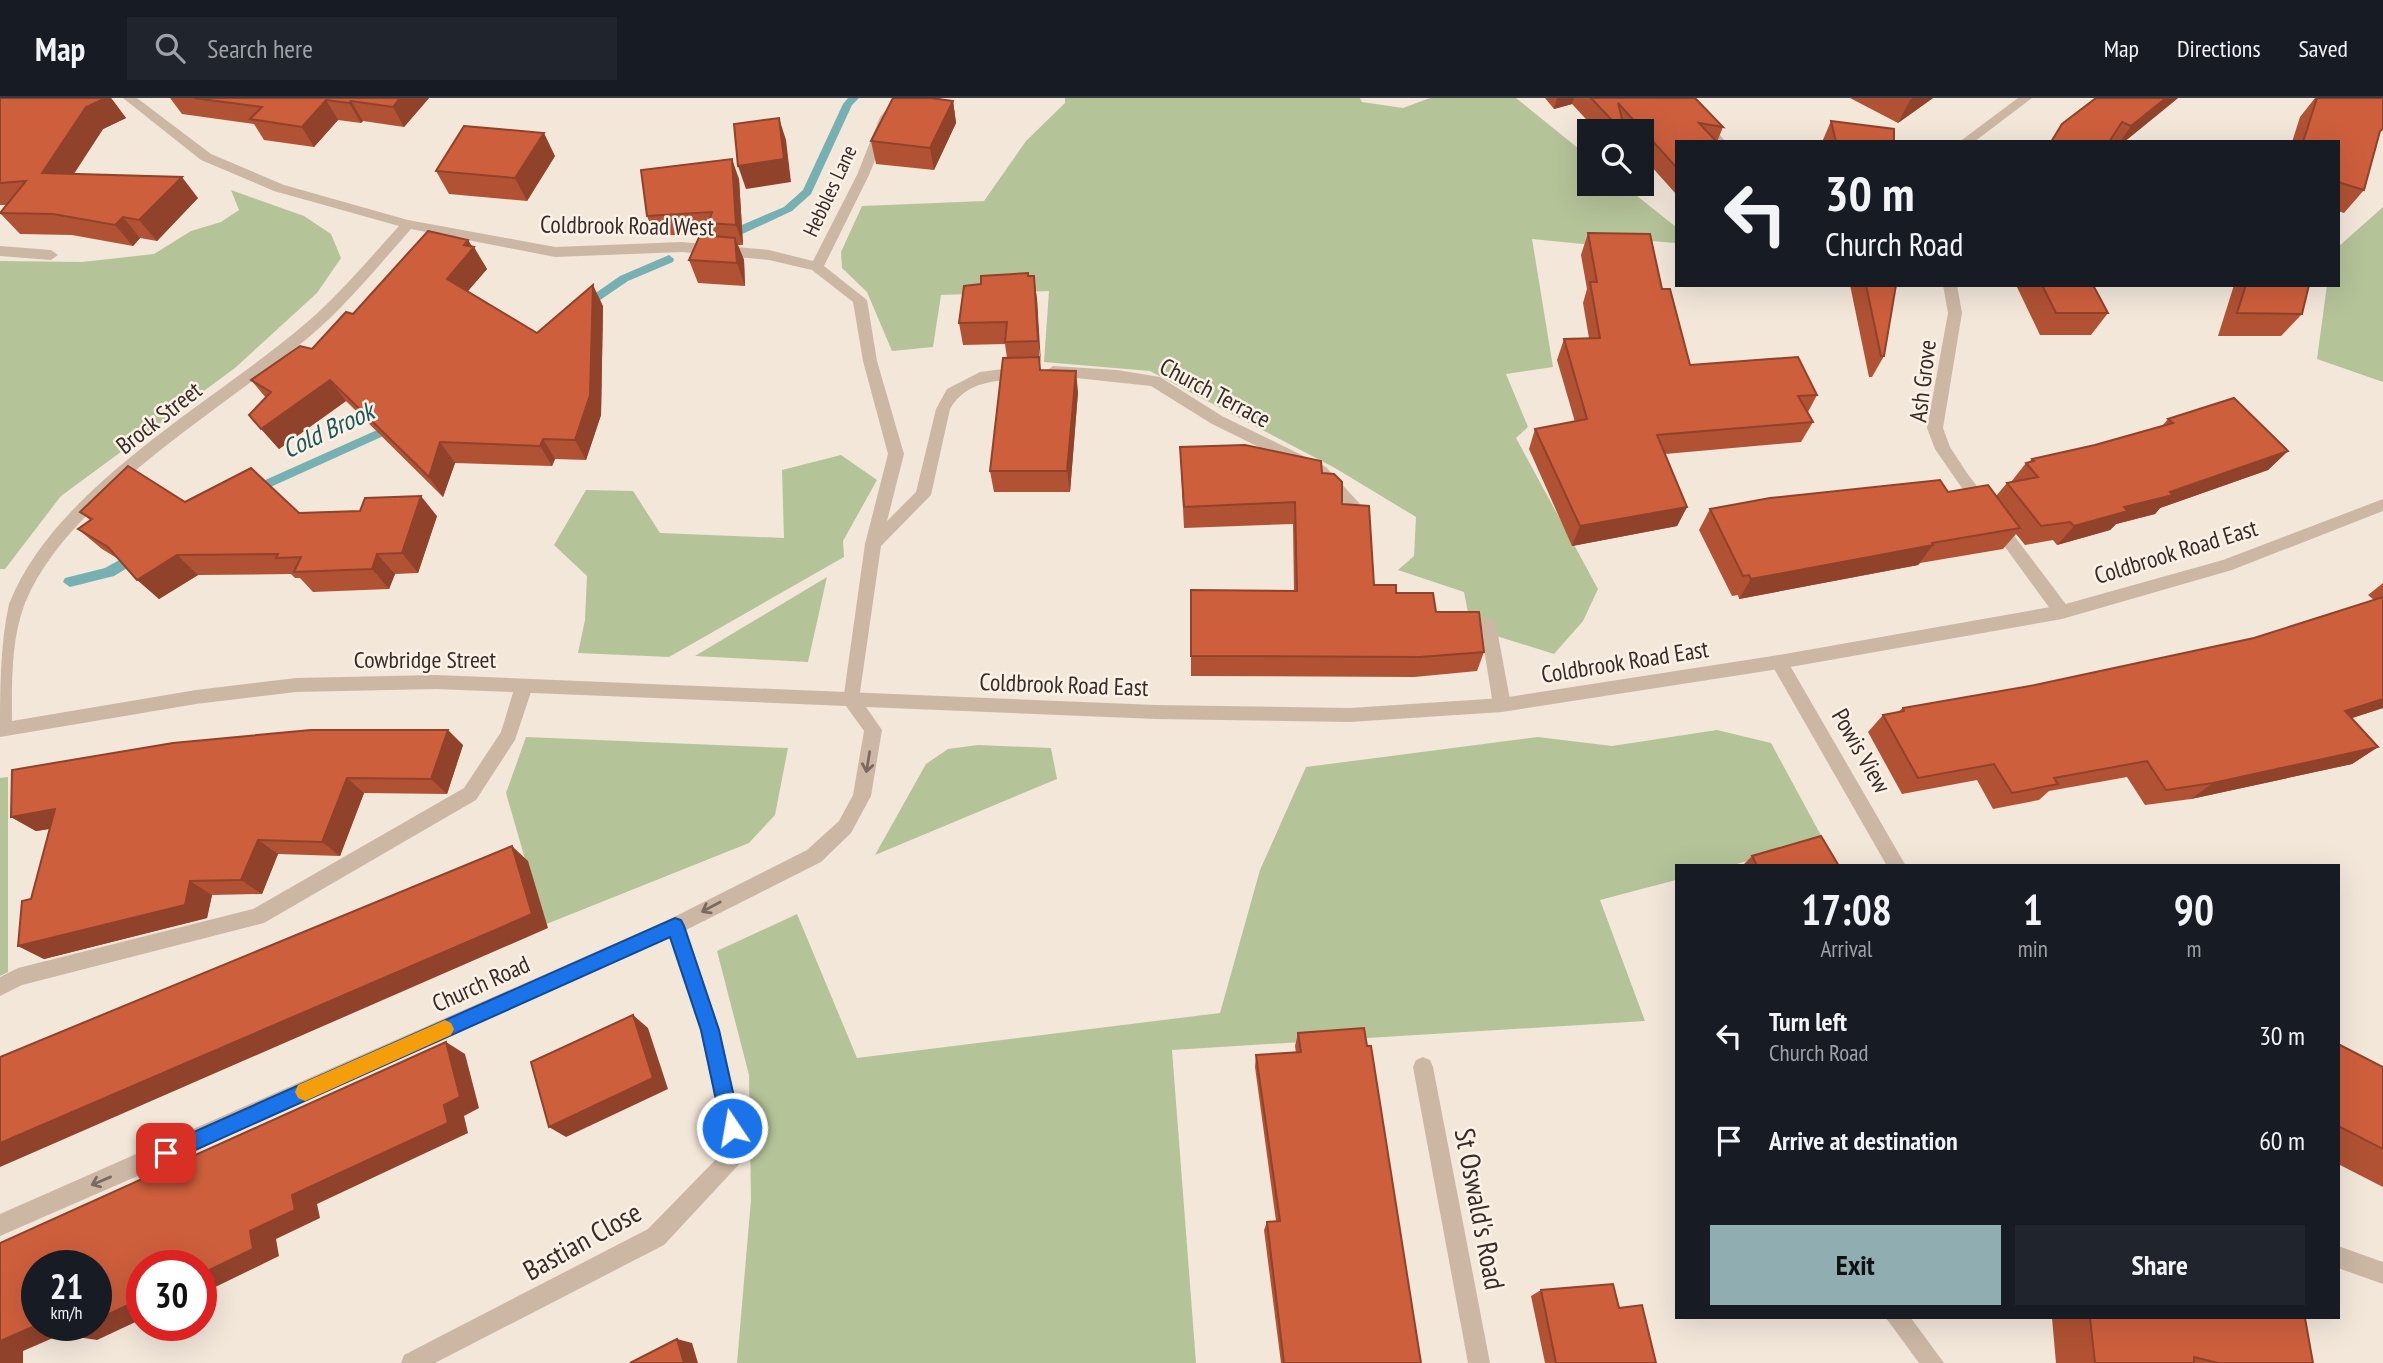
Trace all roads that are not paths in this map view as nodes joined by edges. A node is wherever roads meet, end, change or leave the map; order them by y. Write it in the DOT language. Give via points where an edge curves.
graph roads {
  1 [pos="130,98"];
  2 [pos="904,98"];
  3 [pos="1681,98"];
  4 [pos="2026,98"];
  5 [pos="1719,140"];
  6 [pos="1968,140"];
  7 [pos="408,224"];
  8 [pos="0,251"];
  9 [pos="51,255"];
  10 [pos="817,267"];
  11 [pos="1950,287"];
  12 [pos="2383,505"];
  13 [pos="1363,516"];
  14 [pos="873,544"];
  15 [pos="2062,612"];
  16 [pos="1488,624"];
  17 [pos="1779,662"];
  18 [pos="524,686"];
  19 [pos="852,701"];
  20 [pos="1502,705"];
  21 [pos="1,730"];
  22 [pos="1896,864"];
  23 [pos="675,926"];
  24 [pos="0,987"];
  25 [pos="1423,1067"];
  26 [pos="0,1225"];
  27 [pos="2340,1258"];
  28 [pos="2383,1273"];
  29 [pos="1898,1319"];
  30 [pos="412,1363"];
  31 [pos="1479,1363"];
  32 [pos="1933,1363"];
  1 -- 7 [label="street, Coldbrook Road West" via="206,157 279,188"];
  2 -- 10 [label="street, Hebbles Lane" via="886,117"];
  3 -- 5 [label="street"];
  4 -- 6 [label="street"];
  7 -- 10 [label="street, Coldbrook Road West" via="555,252 682,247 769,256"];
  7 -- 21 [label="street, Brock Street" via="307,330 140,460 51,547 17,604"];
  8 -- 9 [label="street"];
  10 -- 14 [label="street, Coldbrook Road West" via="860,300 870,361 896,454"];
  11 -- 15 [label="street, Ash Grove" via="1955,313 1935,428 1962,477"];
  12 -- 15 [label="street, Coldbrook Road East" via="2226,565"];
  13 -- 14 [label="street, Church Terrace" via="1321,471 1217,420 1155,381 1074,371 1012,371 985,376 952,393 943,410 923,495"];
  14 -- 19 [label="street, Coldbrook Road West"];
  15 -- 17 [label="street, Coldbrook Road East"];
  16 -- 20 [label="street"];
  17 -- 20 [label="street, Coldbrook Road East"];
  17 -- 22 [label="street, Powis View"];
  18 -- 19 [label="street, Cowbridge Street"];
  18 -- 21 [label="street, Cowbridge Street" via="436,682 296,685"];
  18 -- 24 [label="street" via="509,735 470,794 257,917 18,977"];
  19 -- 20 [label="street, Coldbrook Road East" via="1350,715"];
  19 -- 23 [label="street, Church Road, one-way" via="873,730 862,796 845,827 814,856"];
  23 -- 26 [label="street, Church Road, one-way"];
  23 -- 30 [label="street, Bastian Close" via="710,1030 737,1152 656,1237"];
  25 -- 31 [label="street, St Oswald's Road"];
  27 -- 28 [label="street"];
  29 -- 32 [label="street"];
}
